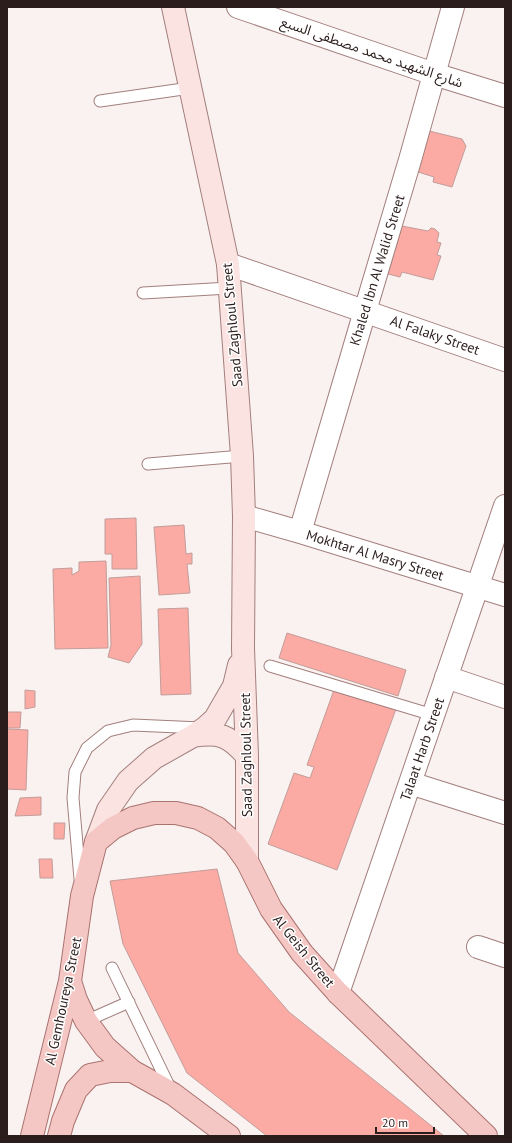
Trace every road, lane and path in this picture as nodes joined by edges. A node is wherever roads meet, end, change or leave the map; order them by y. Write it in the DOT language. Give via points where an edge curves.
graph roads {
  1 [pos="173,7"];
  2 [pos="453,7"];
  3 [pos="245,8"];
  4 [pos="434,74"];
  5 [pos="190,88"];
  6 [pos="505,96"];
  7 [pos="100,101"];
  8 [pos="228,264"];
  9 [pos="229,288"];
  10 [pos="144,293"];
  11 [pos="364,311"];
  12 [pos="505,360"];
  13 [pos="242,456"];
  14 [pos="148,464"];
  15 [pos="505,506"];
  16 [pos="244,516"];
  17 [pos="300,532"];
  18 [pos="477,587"];
  19 [pos="505,595"];
  20 [pos="243,648"];
  21 [pos="270,666"];
  22 [pos="446,677"];
  23 [pos="505,697"];
  24 [pos="433,715"];
  25 [pos="199,732"];
  26 [pos="246,756"];
  27 [pos="410,784"];
  28 [pos="505,812"];
  29 [pos="96,842"];
  30 [pos="247,861"];
  31 [pos="82,896"];
  32 [pos="478,947"];
  33 [pos="505,956"];
  34 [pos="112,968"];
  35 [pos="70,981"];
  36 [pos="338,993"];
  37 [pos="128,1002"];
  38 [pos="86,1021"];
  39 [pos="132,1071"];
  40 [pos="173,1094"];
  41 [pos="32,1136"];
  42 [pos="59,1136"];
  43 [pos="229,1136"];
  44 [pos="486,1136"];
  1 -- 5 [label="main road, Saad Zaghloul Street"];
  2 -- 4 [label="street, Khaled Ibn Al Walid Street"];
  3 -- 4 [label="street, شارع الشهيد محمد مصطفى السبع"];
  4 -- 6 [label="street, شارع الشهيد محمد مصطفى السبع"];
  4 -- 11 [label="street, Khaled Ibn Al Walid Street"];
  5 -- 7 [label="lane"];
  5 -- 8 [label="main road, Saad Zaghloul Street"];
  8 -- 9 [label="main road, Saad Zaghloul Street"];
  8 -- 11 [label="street, Al Falaky Street"];
  9 -- 10 [label="lane"];
  9 -- 13 [label="main road, Saad Zaghloul Street"];
  11 -- 12 [label="street, Al Falaky Street"];
  11 -- 17 [label="street, Khaled Ibn Al Walid Street"];
  13 -- 14 [label="lane"];
  13 -- 16 [label="main road, Saad Zaghloul Street"];
  15 -- 18 [label="street, Talaat Harb Street"];
  16 -- 17 [label="street, Mokhtar Al Masry Street"];
  16 -- 20 [label="main road, Saad Zaghloul Street"];
  17 -- 18 [label="street, Mokhtar Al Masry Street"];
  18 -- 19 [label="street, Mokhtar Al Masry Street"];
  18 -- 22 [label="street, Talaat Harb Street"];
  20 -- 25 [label="main road, Saad Zaghloul Street" via="234,686 215,719"];
  20 -- 26 [label="main road, Saad Zaghloul Street"];
  21 -- 24 [label="lane"];
  22 -- 23 [label="street"];
  22 -- 24 [label="street, Talaat Harb Street"];
  24 -- 27 [label="street, Talaat Harb Street"];
  25 -- 26 [label="main road" via="223,736 237,744"];
  25 -- 29 [label="main road, Saad Zaghloul Street" via="154,758 128,781 108,810"];
  25 -- 31 [label="lane" via="133,725 108,732 87,748 75,772 73,798"];
  26 -- 30 [label="main road, Saad Zaghloul Street"];
  27 -- 28 [label="street"];
  27 -- 36 [label="street, Talaat Harb Street"];
  29 -- 30 [label="main road, Al Geish Street" via="113,828 133,818 154,813 176,813 198,818 218,828 234,843"];
  29 -- 31 [label="main road, Al Gemhoureya Street"];
  30 -- 36 [label="main road, Al Geish Street" via="271,909 302,953"];
  31 -- 35 [label="main road, Al Gemhoureya Street"];
  32 -- 33 [label="street"];
  34 -- 37 [label="lane"];
  35 -- 38 [label="main road"];
  35 -- 41 [label="main road, Al Gemhoureya Street"];
  36 -- 44 [label="main road, Al Geish Street"];
  37 -- 38 [label="lane"];
  37 -- 40 [label="lane"];
  38 -- 39 [label="main road" via="105,1047"];
  39 -- 40 [label="main road"];
  39 -- 42 [label="main road" via="110,1070 90,1075 76,1090"];
  40 -- 43 [label="main road"];
}
